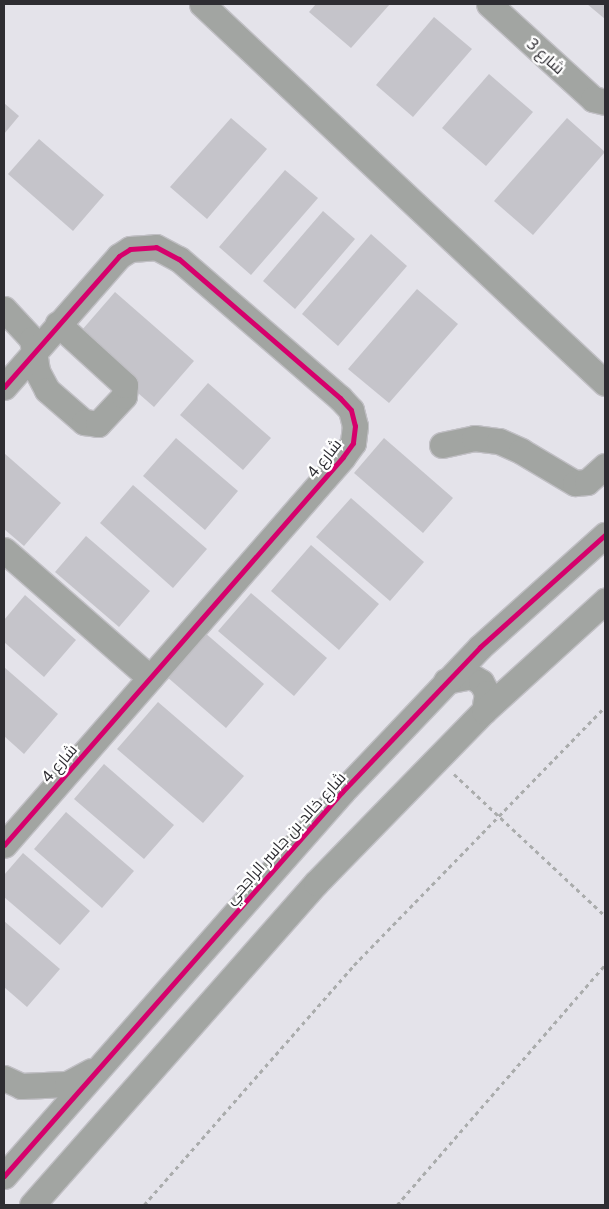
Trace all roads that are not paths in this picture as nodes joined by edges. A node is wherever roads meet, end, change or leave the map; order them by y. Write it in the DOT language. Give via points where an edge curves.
graph roads {
  1 [pos="202,4"];
  2 [pos="489,4"];
  3 [pos="605,102"];
  4 [pos="4,309"];
  5 [pos="58,324"];
  6 [pos="36,350"];
  7 [pos="605,383"];
  8 [pos="4,387"];
  9 [pos="442,445"];
  10 [pos="605,466"];
  11 [pos="605,535"];
  12 [pos="4,550"];
  13 [pos="605,600"];
  14 [pos="150,678"];
  15 [pos="446,682"];
  16 [pos="484,711"];
  17 [pos="4,845"];
  18 [pos="104,1063"];
  19 [pos="4,1078"];
  20 [pos="4,1176"];
  21 [pos="32,1205"];
  1 -- 7 [label="street"];
  2 -- 3 [label="street, شارع 3" via="593,99"];
  4 -- 6 [label="street" via="29,333"];
  5 -- 6 [label="street, شارع 4"];
  5 -- 6 [label="street" via="125,385 124,396 98,424 84,422 47,390 38,371"];
  5 -- 14 [label="street, شارع 4" via="119,256 130,249 156,247 180,259 351,410 355,426 353,443 343,457"];
  6 -- 8 [label="street, شارع 4"];
  9 -- 10 [label="street" via="474,438 499,441 522,450 575,483 588,482"];
  11 -- 15 [label="street, شارع خالد بن جاسر الراجحي" via="480,647"];
  12 -- 14 [label="street"];
  13 -- 16 [label="street"];
  14 -- 17 [label="street, شارع 4"];
  15 -- 16 [label="street" via="471,676 481,682 486,693"];
  15 -- 18 [label="street, شارع خالد بن جاسر الراجحي" via="342,792"];
  16 -- 21 [label="street" via="316,883"];
  18 -- 19 [label="street" via="67,1084 21,1086"];
  18 -- 20 [label="street, شارع خالد بن جاسر الراجحي"];
}
